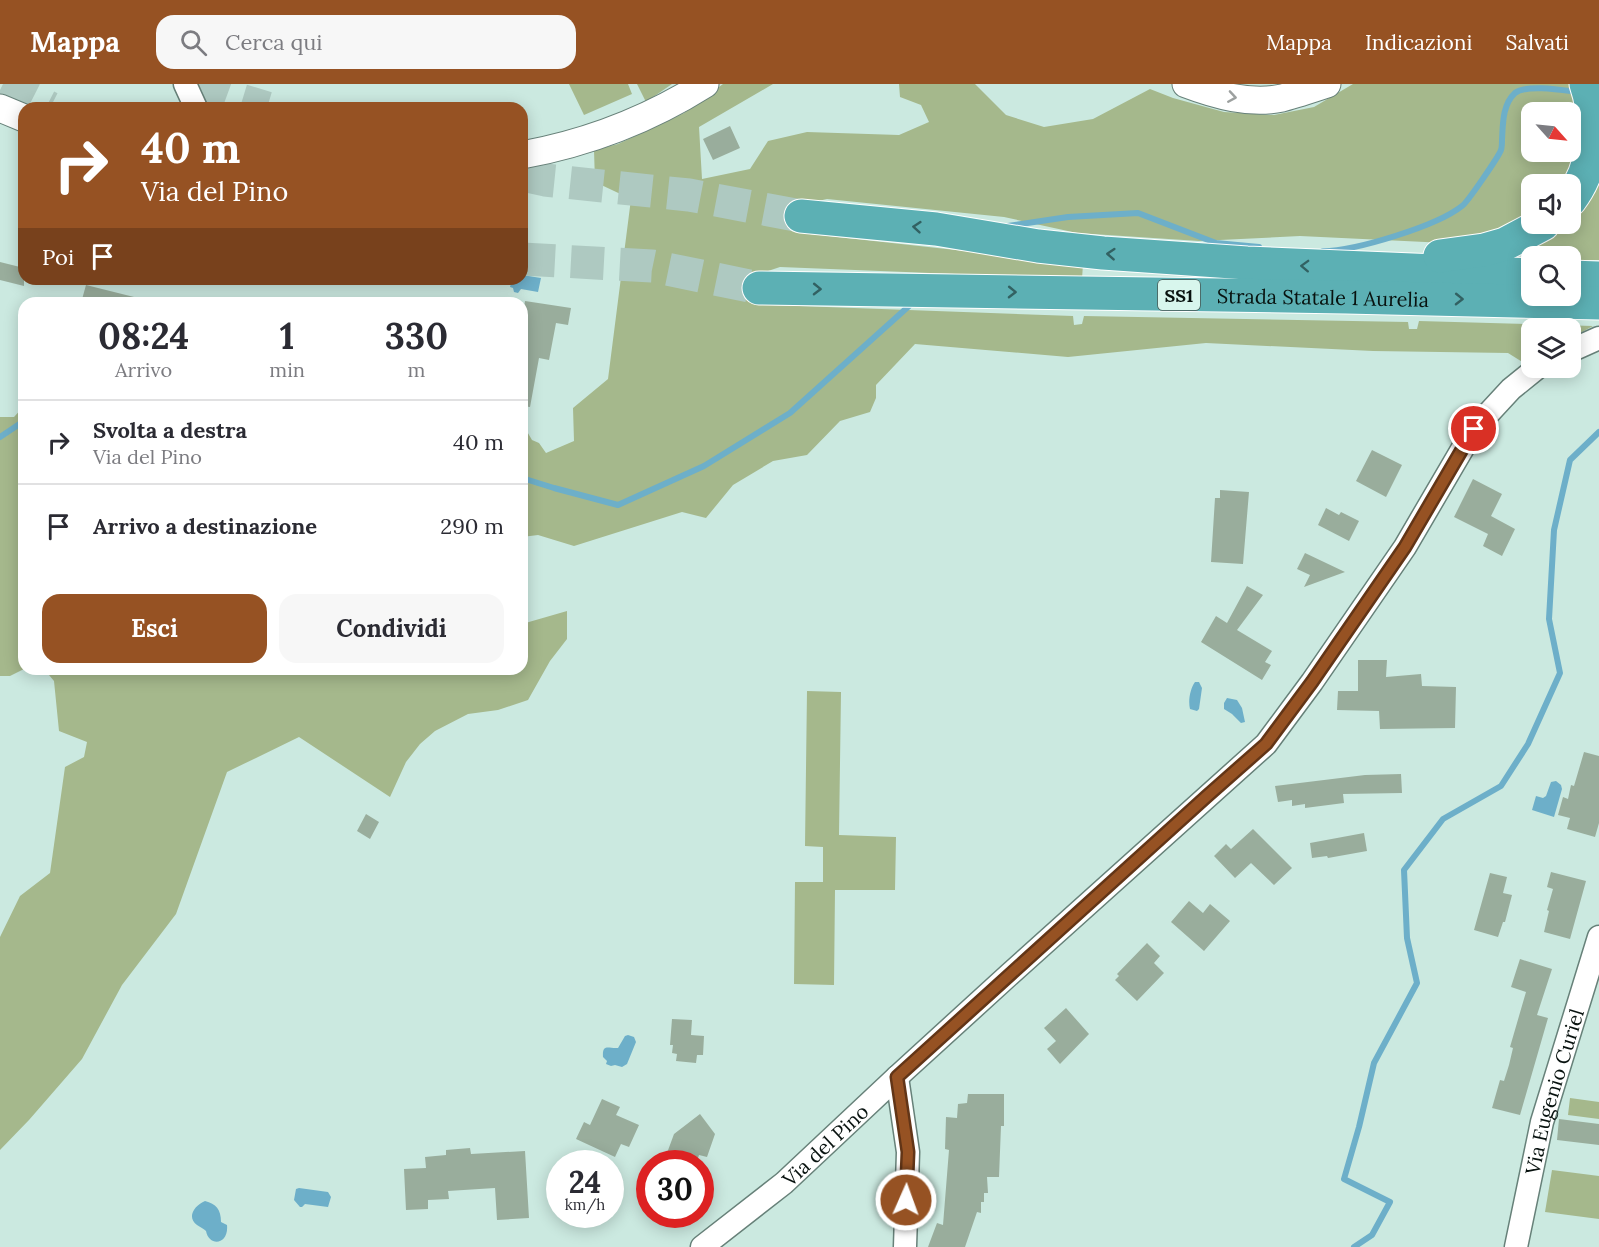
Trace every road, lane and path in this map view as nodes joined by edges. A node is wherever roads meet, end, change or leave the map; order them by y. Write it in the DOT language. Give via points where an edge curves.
graph roads {
  1 [pos="185,84"];
  2 [pos="705,84"];
  3 [pos="1186,84"];
  4 [pos="1327,84"];
  5 [pos="1586,84"];
  6 [pos="193,102"];
  7 [pos="0,108"];
  8 [pos="18,116"];
  9 [pos="528,154"];
  10 [pos="1581,181"];
  11 [pos="801,216"];
  12 [pos="1523,234"];
  13 [pos="1343,267"];
  14 [pos="1521,275"];
  15 [pos="1581,277"];
  16 [pos="1599,278"];
  17 [pos="759,288"];
  18 [pos="1599,303"];
  19 [pos="1599,338"];
  20 [pos="1581,346"];
  21 [pos="1525,378"];
  22 [pos="1599,937"];
  23 [pos="897,1077"];
  24 [pos="702,1247"];
  25 [pos="905,1247"];
  26 [pos="1516,1247"];
  1 -- 6 [label="street"];
  2 -- 9 [label="street" via="631,124"];
  3 -- 4 [label="street, one-way" via="1223,96 1249,99 1280,98"];
  5 -- 10 [label="highway" via="1595,123 1591,158"];
  7 -- 8 [label="street"];
  13 -- 11 [label="highway, Strada Statale 1 Aurelia / SS1, one-way" via="1075,250 936,229"];
  12 -- 13 [label="highway" via="1484,250"];
  13 -- 14 [label="highway, Strada Statale 1 Aurelia / SS1"];
  15 -- 16 [label="highway"];
  17 -- 18 [label="highway, Strada Statale 1 Aurelia / SS1, one-way"];
  19 -- 20 [label="street"];
  21 -- 23 [label="street, Via del Pino" via="1474,429 1405,547 1266,744"];
  22 -- 26 [label="street, Via Eugenio Curiel" via="1542,1122"];
  23 -- 24 [label="street, Via del Pino" via="784,1183"];
  23 -- 25 [label="street" via="908,1152"];
}
